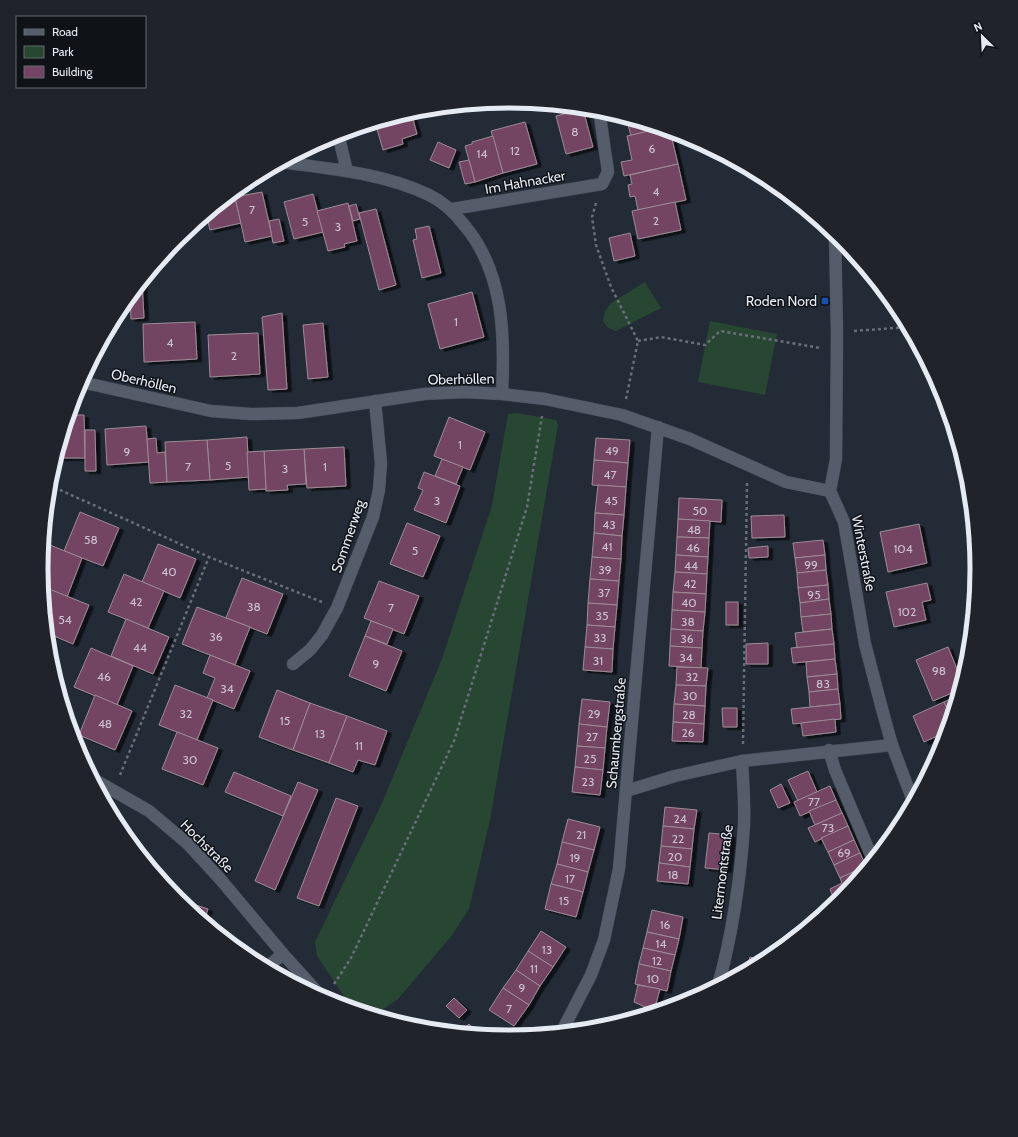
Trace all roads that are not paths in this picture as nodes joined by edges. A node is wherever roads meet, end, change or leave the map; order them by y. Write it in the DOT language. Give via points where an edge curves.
graph roads {
  1 [pos="600,116"];
  2 [pos="340,140"];
  3 [pos="290,163"];
  4 [pos="347,171"];
  5 [pos="452,209"];
  6 [pos="835,243"];
  7 [pos="87,383"];
  8 [pos="502,394"];
  9 [pos="375,401"];
  10 [pos="658,427"];
  11 [pos="830,491"];
  12 [pos="293,664"];
  13 [pos="892,745"];
  14 [pos="829,750"];
  15 [pos="742,760"];
  16 [pos="102,784"];
  17 [pos="626,791"];
  18 [pos="910,794"];
  19 [pos="870,855"];
  20 [pos="283,954"];
  21 [pos="271,964"];
  22 [pos="720,978"];
  23 [pos="310,984"];
  24 [pos="564,1026"];
  1 -- 5 [label="street, Im Hahnacker" via="608,172 602,184"];
  2 -- 4 [label="street"];
  3 -- 4 [label="street"];
  4 -- 5 [label="street" via="408,187 429,195"];
  5 -- 8 [label="street" via="472,234 488,262 498,296 504,350"];
  6 -- 11 [label="street" via="836,468"];
  7 -- 9 [label="street, Oberhöllen" via="218,412 298,413"];
  8 -- 9 [label="street, Oberhöllen" via="444,393"];
  8 -- 10 [label="street, Oberhöllen" via="545,399 622,415"];
  9 -- 12 [label="street, Sommerweg" via="380,463 379,490 373,517 337,608 322,635 310,650"];
  10 -- 11 [label="street, Oberhöllen" via="796,486"];
  10 -- 17 [label="street, Schaumbergstraße"];
  11 -- 13 [label="street, Winterstraße" via="844,522 865,644"];
  13 -- 14 [label="street"];
  13 -- 18 [label="street, Winterstraße"];
  14 -- 15 [label="street"];
  14 -- 19 [label="street"];
  15 -- 17 [label="street"];
  15 -- 22 [label="street, Litermontstraße" via="744,824 741,866"];
  16 -- 20 [label="street, Hochstraße" via="149,811 188,844"];
  17 -- 24 [label="street, Schaumbergstraße" via="619,869 604,940 591,975"];
  20 -- 21 [label="street"];
  20 -- 23 [label="street, Hochstraße"];
}
